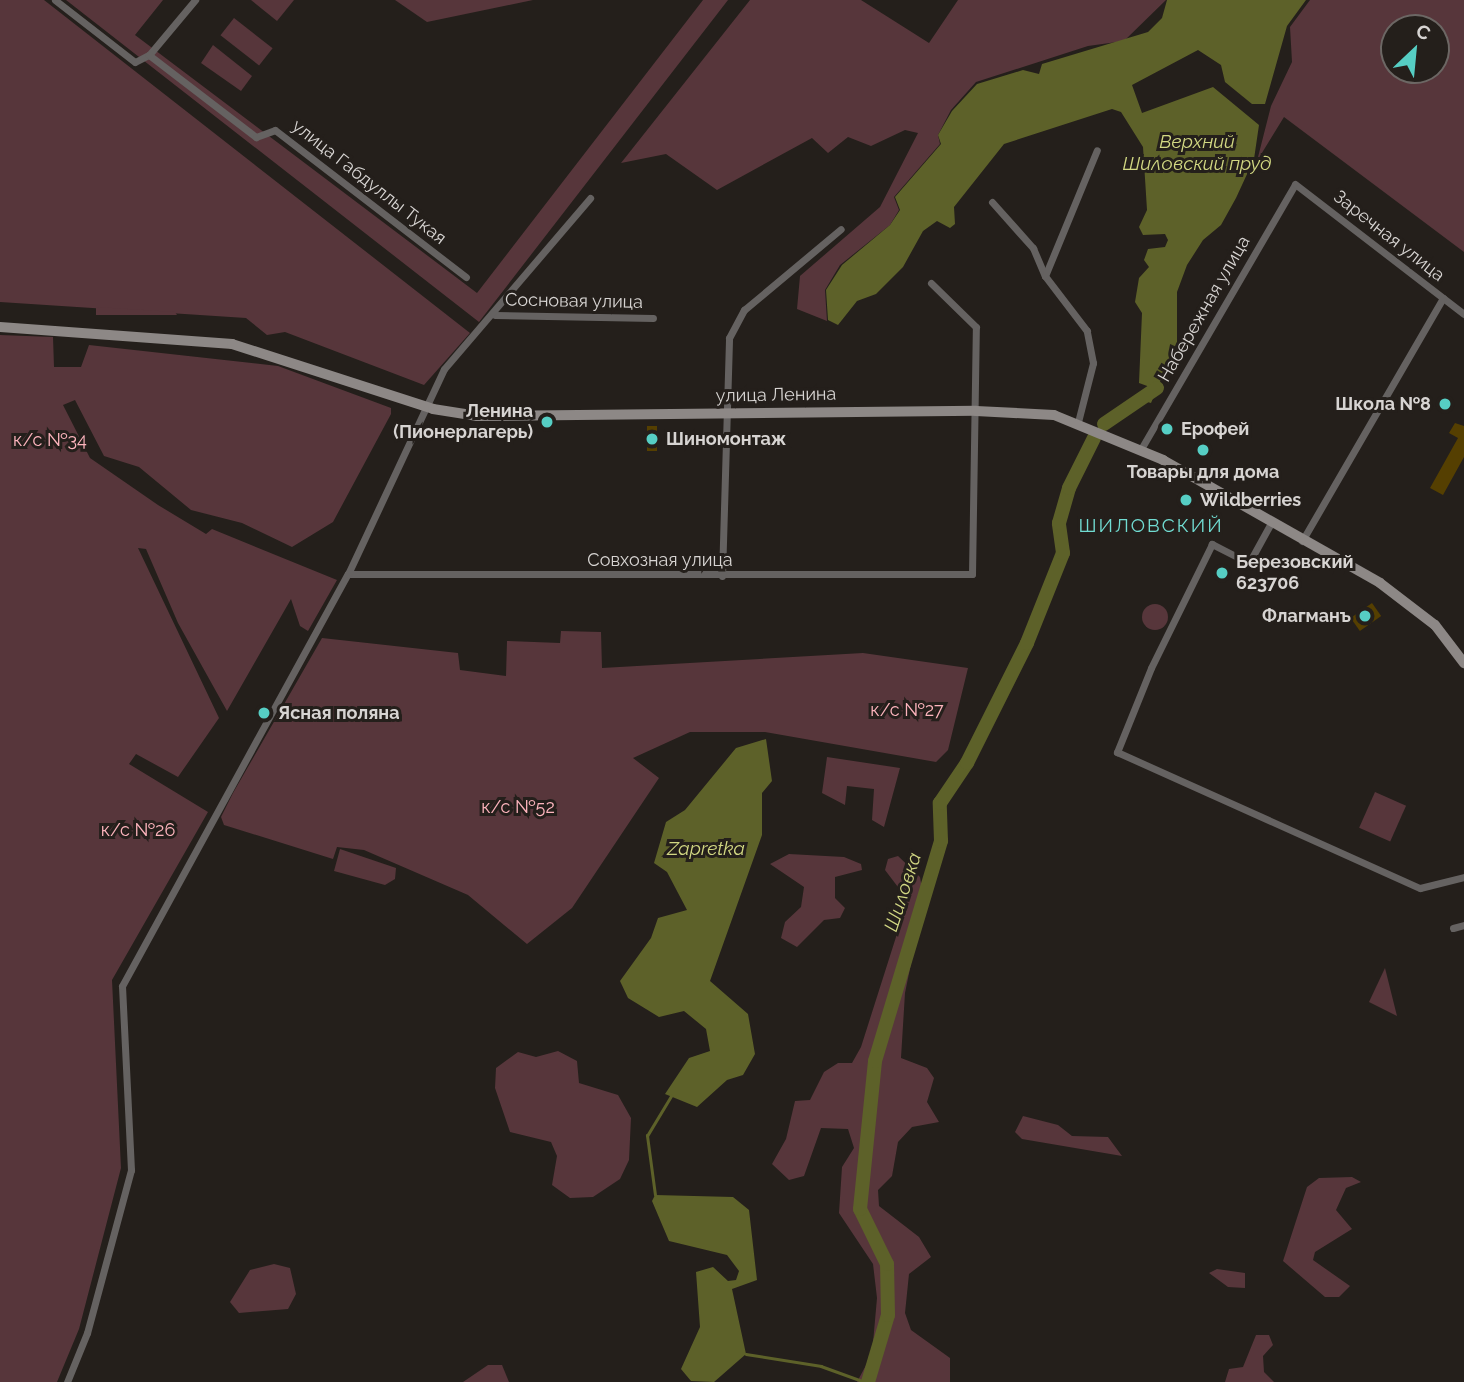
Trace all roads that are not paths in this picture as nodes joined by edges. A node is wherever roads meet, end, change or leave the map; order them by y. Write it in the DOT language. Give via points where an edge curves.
graph roads {
  1 [pos="55,0"];
  2 [pos="195,0"];
  3 [pos="149,55"];
  4 [pos="1097,150"];
  5 [pos="1295,184"];
  6 [pos="590,198"];
  7 [pos="992,202"];
  8 [pos="841,229"];
  9 [pos="1045,276"];
  10 [pos="466,277"];
  11 [pos="931,284"];
  12 [pos="1443,298"];
  13 [pos="1464,314"];
  14 [pos="495,315"];
  15 [pos="653,318"];
  16 [pos="0,327"];
  17 [pos="427,407"];
  18 [pos="976,411"];
  19 [pos="727,413"];
  20 [pos="1082,423"];
  21 [pos="1141,449"];
  22 [pos="1271,523"];
  23 [pos="1304,537"];
  24 [pos="348,574"];
  25 [pos="722,576"];
  26 [pos="1464,663"];
  27 [pos="1464,877"];
  28 [pos="1464,925"];
  29 [pos="1452,928"];
  30 [pos="67,1382"];
  1 -- 3 [label="street" via="135,62"];
  2 -- 3 [label="street"];
  3 -- 10 [label="street, улица Габдуллы Тукая" via="256,137 275,130"];
  4 -- 9 [label="street"];
  5 -- 12 [label="street, Заречная улица"];
  5 -- 21 [label="street, Набережная улица"];
  6 -- 14 [label="street"];
  7 -- 9 [label="street" via="1033,248"];
  8 -- 19 [label="street" via="744,310 729,338"];
  9 -- 20 [label="street" via="1087,331 1093,363"];
  11 -- 18 [label="street" via="976,327"];
  12 -- 13 [label="street, Заречная улица"];
  12 -- 23 [label="street"];
  14 -- 15 [label="street, Сосновая улица"];
  14 -- 17 [label="street" via="444,369"];
  16 -- 17 [label="street, улица Ленина" via="232,344"];
  17 -- 19 [label="street, улица Ленина" via="477,416"];
  17 -- 24 [label="street"];
  18 -- 19 [label="street, улица Ленина"];
  18 -- 20 [label="street, улица Ленина" via="1029,412"];
  18 -- 25 [label="street, Совхозная улица" via="972,574"];
  19 -- 25 [label="street"];
  20 -- 21 [label="street, улица Ленина"];
  21 -- 22 [label="street, улица Ленина"];
  22 -- 23 [label="street, улица Ленина"];
  22 -- 27 [label="street" via="1249,563 1212,544 1151,668 1117,752 1420,888"];
  23 -- 26 [label="street, улица Ленина" via="1414,607"];
  24 -- 25 [label="street, Совхозная улица"];
  24 -- 30 [label="street" via="120,990 131,1170 87,1333"];
  28 -- 29 [label="street"];
}
